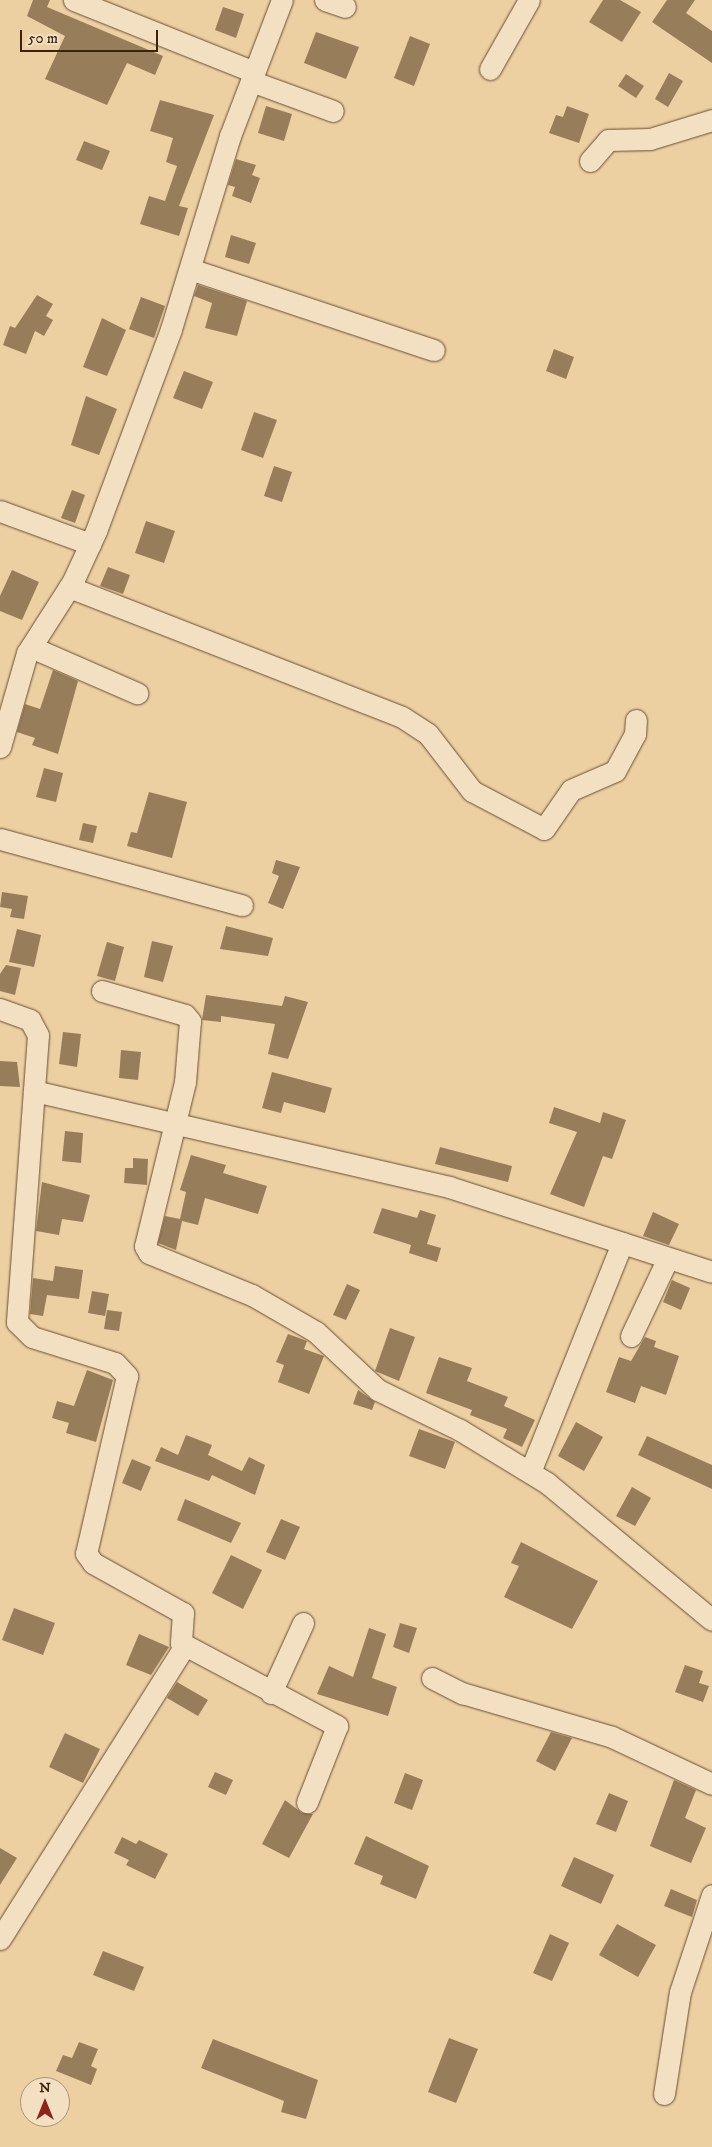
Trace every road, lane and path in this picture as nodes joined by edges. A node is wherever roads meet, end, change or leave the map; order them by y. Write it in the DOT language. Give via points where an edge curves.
graph roads {
  1 [pos="74,0"];
  2 [pos="282,0"];
  3 [pos="529,0"];
  4 [pos="490,70"];
  5 [pos="252,76"];
  6 [pos="333,111"];
  7 [pos="712,120"];
  8 [pos="590,161"];
  9 [pos="190,269"];
  10 [pos="434,350"];
  11 [pos="0,511"];
  12 [pos="90,544"];
  13 [pos="69,587"];
  14 [pos="31,647"];
  15 [pos="137,692"];
  16 [pos="636,720"];
  17 [pos="0,742"];
  18 [pos="0,839"];
  19 [pos="242,905"];
  20 [pos="102,991"];
  21 [pos="0,1010"];
  22 [pos="34,1091"];
  23 [pos="176,1125"];
  24 [pos="622,1243"];
  25 [pos="668,1258"];
  26 [pos="712,1272"];
  27 [pos="631,1336"];
  28 [pos="530,1472"];
  29 [pos="712,1620"];
  30 [pos="303,1623"];
  31 [pos="185,1645"];
  32 [pos="432,1678"];
  33 [pos="271,1693"];
  34 [pos="712,1784"];
  35 [pos="307,1802"];
  36 [pos="712,1895"];
  37 [pos="708,1915"];
  38 [pos="0,1939"];
  39 [pos="664,2094"];
  1 -- 5 [label="street"];
  2 -- 5 [label="street"];
  3 -- 4 [label="street"];
  5 -- 6 [label="street"];
  5 -- 9 [label="street"];
  7 -- 8 [label="street" via="650,139 608,140"];
  9 -- 10 [label="street"];
  9 -- 12 [label="street"];
  11 -- 12 [label="street"];
  12 -- 13 [label="street"];
  13 -- 14 [label="street"];
  13 -- 16 [label="street" via="402,717 428,734 472,791 544,829 571,790 615,771 635,734"];
  14 -- 15 [label="street"];
  14 -- 17 [label="street"];
  18 -- 19 [label="street"];
  20 -- 23 [label="street" via="189,1018 187,1064"];
  21 -- 22 [label="street" via="36,1026"];
  22 -- 23 [label="street"];
  22 -- 31 [label="street" via="15,1316 32,1336 115,1363 126,1373 86,1554 93,1563 183,1613 186,1619 179,1640"];
  23 -- 24 [label="street" via="450,1187 545,1215"];
  23 -- 28 [label="street" via="145,1246 149,1253 288,1314 340,1352 378,1390 460,1430"];
  24 -- 25 [label="street"];
  24 -- 28 [label="street"];
  25 -- 26 [label="street"];
  25 -- 27 [label="street"];
  28 -- 29 [label="street"];
  30 -- 33 [label="street"];
  31 -- 33 [label="street"];
  31 -- 38 [label="street"];
  32 -- 34 [label="street" via="462,1693 612,1737"];
  33 -- 35 [label="street" via="338,1727"];
  36 -- 37 [label="street"];
  37 -- 39 [label="street" via="680,1992"];
}
